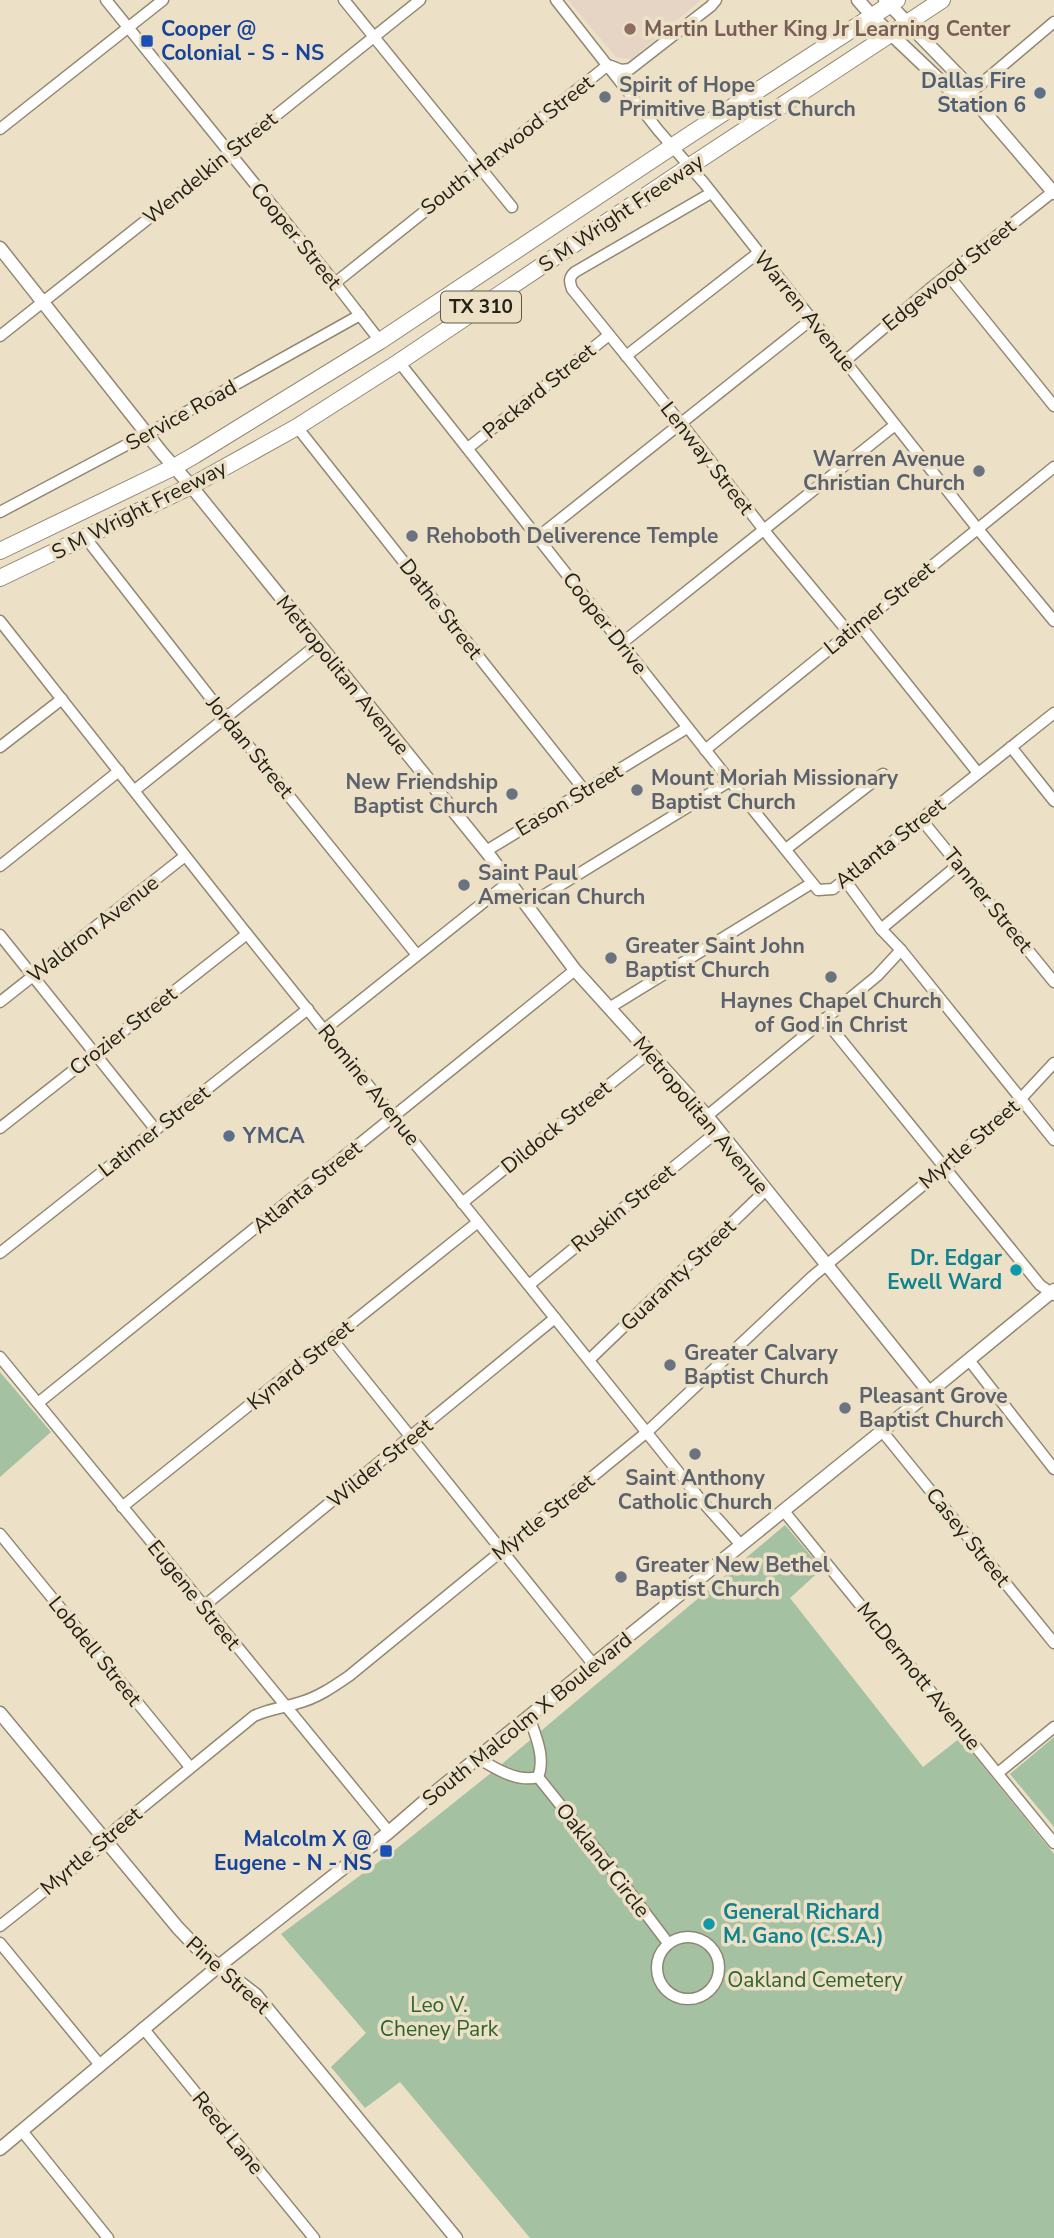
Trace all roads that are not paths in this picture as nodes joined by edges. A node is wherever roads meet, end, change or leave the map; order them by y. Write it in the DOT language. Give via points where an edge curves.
graph roads {
  1 [pos="106,0"];
  2 [pos="163,0"];
  3 [pos="344,0"];
  4 [pos="419,0"];
  5 [pos="556,0"];
  6 [pos="716,0"];
  7 [pos="859,0"];
  8 [pos="942,0"];
  9 [pos="890,2"];
  10 [pos="873,17"];
  11 [pos="1054,22"];
  12 [pos="907,23"];
  13 [pos="128,27"];
  14 [pos="890,34"];
  15 [pos="374,36"];
  16 [pos="608,65"];
  17 [pos="969,94"];
  18 [pos="0,129"];
  19 [pos="672,146"];
  20 [pos="229,153"];
  21 [pos="479,166"];
  22 [pos="690,166"];
  23 [pos="1054,192"];
  24 [pos="711,193"];
  25 [pos="512,207"];
  26 [pos="0,248"];
  27 [pos="758,253"];
  28 [pos="948,275"];
  29 [pos="335,283"];
  30 [pos="42,302"];
  31 [pos="360,315"];
  32 [pos="812,319"];
  33 [pos="0,335"];
  34 [pos="609,335"];
  35 [pos="380,341"];
  36 [pos="626,356"];
  37 [pos="845,360"];
  38 [pos="399,362"];
  39 [pos="1054,406"];
  40 [pos="681,424"];
  41 [pos="895,425"];
  42 [pos="297,427"];
  43 [pos="147,435"];
  44 [pos="468,448"];
  45 [pos="174,467"];
  46 [pos="1054,467"];
  47 [pos="191,486"];
  48 [pos="0,512"];
  49 [pos="977,528"];
  50 [pos="764,530"];
  51 [pos="85,537"];
  52 [pos="538,537"];
  53 [pos="0,551"];
  54 [pos="0,578"];
  55 [pos="0,621"];
  56 [pos="1054,621"];
  57 [pos="859,624"];
  58 [pos="849,633"];
  59 [pos="622,643"];
  60 [pos="318,644"];
  61 [pos="62,699"];
  62 [pos="1054,713"];
  63 [pos="227,719"];
  64 [pos="687,728"];
  65 [pos="0,747"];
  66 [pos="1011,747"];
  67 [pos="705,750"];
  68 [pos="119,771"];
  69 [pos="978,773"];
  70 [pos="883,774"];
  71 [pos="730,782"];
  72 [pos="135,790"];
  73 [pos="585,791"];
  74 [pos="1054,801"];
  75 [pos="921,819"];
  76 [pos="786,849"];
  77 [pos="486,851"];
  78 [pos="185,856"];
  79 [pos="958,864"];
  80 [pos="0,866"];
  81 [pos="845,880"];
  82 [pos="509,882"];
  83 [pos="812,883"];
  84 [pos="528,905"];
  85 [pos="881,929"];
  86 [pos="247,934"];
  87 [pos="0,935"];
  88 [pos="901,950"];
  89 [pos="418,955"];
  90 [pos="575,970"];
  91 [pos="32,977"];
  92 [pos="1054,982"];
  93 [pos="0,1002"];
  94 [pos="609,1008"];
  95 [pos="308,1009"];
  96 [pos="824,1019"];
  97 [pos="325,1030"];
  98 [pos="650,1052"];
  99 [pos="94,1054"];
  100 [pos="1054,1063"];
  101 [pos="1021,1099"];
  102 [pos="707,1116"];
  103 [pos="395,1117"];
  104 [pos="0,1128"];
  105 [pos="156,1130"];
  106 [pos="718,1131"];
  107 [pos="1054,1140"];
  108 [pos="945,1167"];
  109 [pos="765,1191"];
  110 [pos="462,1203"];
  111 [pos="478,1223"];
  112 [pos="0,1253"];
  113 [pos="825,1265"];
  114 [pos="529,1285"];
  115 [pos="1053,1292"];
  116 [pos="555,1318"];
  117 [pos="332,1339"];
  118 [pos="0,1357"];
  119 [pos="590,1359"];
  120 [pos="969,1360"];
  121 [pos="929,1392"];
  122 [pos="38,1403"];
  123 [pos="882,1431"];
  124 [pos="647,1432"];
  125 [pos="412,1437"];
  126 [pos="1054,1469"];
  127 [pos="122,1507"];
  128 [pos="783,1510"];
  129 [pos="0,1534"];
  130 [pos="741,1545"];
  131 [pos="503,1550"];
  132 [pos="204,1606"];
  133 [pos="1054,1643"];
  134 [pos="593,1664"];
  135 [pos="284,1705"];
  136 [pos="0,1713"];
  137 [pos="529,1716"];
  138 [pos="1054,1727"];
  139 [pos="478,1758"];
  140 [pos="190,1767"];
  141 [pos="998,1773"];
  142 [pos="537,1777"];
  143 [pos="389,1832"];
  144 [pos="106,1839"];
  145 [pos="1054,1843"];
  146 [pos="0,1926"];
  147 [pos="0,1943"];
  148 [pos="668,1943"];
  149 [pos="220,1965"];
  150 [pos="143,2028"];
  151 [pos="100,2065"];
  152 [pos="22,2131"];
  153 [pos="0,2148"];
  154 [pos="454,2237"];
  155 [pos="108,2238"];
  156 [pos="314,2238"];
  1 -- 13 [label="street, Cooper Street"];
  2 -- 13 [label="street"];
  3 -- 15 [label="street"];
  4 -- 15 [label="street, Wendelkin Street"];
  5 -- 16 [label="street, Warren Avenue"];
  6 -- 16 [label="street, South Harwood Street" via="630,69"];
  7 -- 10 [label="street"];
  8 -- 12 [label="main road, S M Wright Freeway / TX 310"];
  9 -- 10 [label="main road, S M Wright Freeway / TX 310"];
  9 -- 12 [label="street"];
  10 -- 14 [label="street"];
  10 -- 19 [label="main road, S M Wright Freeway / TX 310"];
  11 -- 17 [label="street"];
  12 -- 14 [label="main road, S M Wright Freeway / TX 310"];
  12 -- 17 [label="street" via="963,80"];
  13 -- 18 [label="street"];
  13 -- 20 [label="street, Cooper Street"];
  14 -- 17 [label="street" via="949,89"];
  14 -- 22 [label="main road, S M Wright Freeway / TX 310"];
  15 -- 20 [label="street, Wendelkin Street"];
  15 -- 21 [label="street"];
  16 -- 19 [label="street, Warren Avenue"];
  16 -- 21 [label="street, South Harwood Street"];
  17 -- 23 [label="street"];
  19 -- 22 [label="street, Warren Avenue"];
  19 -- 35 [label="main road, S M Wright Freeway / TX 310"];
  20 -- 29 [label="street, Cooper Street"];
  20 -- 30 [label="street, Wendelkin Street"];
  21 -- 25 [label="street"];
  21 -- 29 [label="street, South Harwood Street"];
  22 -- 24 [label="street, Warren Avenue"];
  22 -- 38 [label="main road, S M Wright Freeway / TX 310"];
  23 -- 28 [label="street, Edgewood Street"];
  24 -- 27 [label="street, Warren Avenue"];
  24 -- 34 [label="street, Lenway Street" via="571,275 572,289"];
  26 -- 30 [label="street, Metropolitan Avenue"];
  27 -- 32 [label="street, Warren Avenue"];
  27 -- 36 [label="street"];
  28 -- 37 [label="street, Edgewood Street"];
  28 -- 39 [label="street"];
  29 -- 31 [label="street, Cooper Street"];
  30 -- 33 [label="street, Wendelkin Street"];
  30 -- 43 [label="street, Metropolitan Avenue"];
  31 -- 35 [label="street, Cooper Street"];
  31 -- 43 [label="street, Service Road"];
  32 -- 37 [label="street, Warren Avenue"];
  32 -- 40 [label="street"];
  34 -- 36 [label="street, Lenway Street"];
  34 -- 44 [label="street, Packard Street"];
  35 -- 45 [label="main road, S M Wright Freeway / TX 310"];
  36 -- 40 [label="street, Lenway Street"];
  37 -- 41 [label="street, Warren Avenue"];
  38 -- 42 [label="main road, S M Wright Freeway / TX 310"];
  38 -- 44 [label="street, Cooper Drive"];
  40 -- 50 [label="street, Lenway Street"];
  40 -- 52 [label="street"];
  41 -- 49 [label="street, Warren Avenue"];
  41 -- 50 [label="street"];
  42 -- 47 [label="main road, S M Wright Freeway / TX 310"];
  42 -- 73 [label="street, Dathe Street"];
  43 -- 45 [label="street, Metropolitan Avenue"];
  43 -- 48 [label="street, Service Road"];
  44 -- 52 [label="street, Cooper Drive"];
  45 -- 47 [label="street, Metropolitan Avenue"];
  45 -- 53 [label="main road, S M Wright Freeway / TX 310"];
  46 -- 49 [label="street, Latimer Street"];
  47 -- 51 [label="main road, S M Wright Freeway / TX 310"];
  47 -- 60 [label="street, Metropolitan Avenue"];
  49 -- 56 [label="street, Warren Avenue"];
  49 -- 57 [label="street, Latimer Street"];
  50 -- 58 [label="street, Lenway Street"];
  50 -- 59 [label="street"];
  51 -- 54 [label="main road, S M Wright Freeway / TX 310"];
  51 -- 63 [label="street, Jordan Street"];
  52 -- 59 [label="street, Cooper Drive"];
  55 -- 61 [label="street, Romine Avenue"];
  57 -- 58 [label="street, Latimer Street"];
  57 -- 69 [label="street"];
  58 -- 67 [label="street, Latimer Street"];
  59 -- 64 [label="street, Cooper Drive"];
  60 -- 63 [label="street"];
  60 -- 77 [label="street, Metropolitan Avenue"];
  61 -- 65 [label="street"];
  61 -- 68 [label="street, Romine Avenue"];
  62 -- 66 [label="street, Atlanta Street"];
  63 -- 72 [label="street"];
  63 -- 89 [label="street, Jordan Street"];
  64 -- 67 [label="street, Cooper Drive"];
  64 -- 73 [label="street, Eason Street"];
  66 -- 69 [label="street, Atlanta Street"];
  66 -- 74 [label="street"];
  67 -- 71 [label="street, Cooper Drive"];
  68 -- 72 [label="street, Romine Avenue"];
  68 -- 80 [label="street"];
  69 -- 75 [label="street, Atlanta Street"];
  70 -- 76 [label="street"];
  71 -- 76 [label="street, Cooper Drive"];
  71 -- 84 [label="street"];
  72 -- 78 [label="street, Romine Avenue"];
  73 -- 77 [label="street, Eason Street"];
  75 -- 79 [label="street, Tanner Street"];
  75 -- 81 [label="street, Atlanta Street"];
  76 -- 83 [label="street, Cooper Drive"];
  77 -- 82 [label="street, Metropolitan Avenue"];
  78 -- 86 [label="street, Romine Avenue"];
  78 -- 91 [label="street, Waldron Avenue"];
  79 -- 85 [label="street"];
  79 -- 92 [label="street, Tanner Street"];
  81 -- 83 [label="street, Atlanta Street" via="824,891"];
  81 -- 85 [label="street"];
  82 -- 84 [label="street, Metropolitan Avenue"];
  82 -- 89 [label="street"];
  83 -- 94 [label="street, Atlanta Street"];
  84 -- 90 [label="street, Metropolitan Avenue"];
  85 -- 88 [label="street"];
  86 -- 95 [label="street, Romine Avenue"];
  86 -- 99 [label="street, Crozier Street"];
  87 -- 91 [label="street"];
  88 -- 96 [label="street"];
  88 -- 101 [label="street"];
  89 -- 97 [label="street"];
  90 -- 94 [label="street, Metropolitan Avenue"];
  90 -- 103 [label="street, Atlanta Street"];
  91 -- 93 [label="street, Waldron Avenue"];
  91 -- 99 [label="street"];
  94 -- 98 [label="street, Metropolitan Avenue"];
  95 -- 97 [label="street, Romine Avenue"];
  95 -- 105 [label="street, Latimer Street"];
  96 -- 102 [label="street"];
  96 -- 108 [label="street"];
  97 -- 103 [label="street, Romine Avenue"];
  98 -- 102 [label="street, Metropolitan Avenue"];
  98 -- 110 [label="street, Dildock Street"];
  99 -- 104 [label="street, Crozier Street"];
  99 -- 105 [label="street"];
  100 -- 101 [label="street, Myrtle Street"];
  101 -- 107 [label="street"];
  101 -- 108 [label="street, Myrtle Street"];
  102 -- 106 [label="street, Metropolitan Avenue"];
  103 -- 110 [label="street, Romine Avenue"];
  103 -- 122 [label="street, Atlanta Street"];
  105 -- 112 [label="street, Latimer Street"];
  106 -- 109 [label="street, Metropolitan Avenue"];
  106 -- 114 [label="street, Ruskin Street"];
  108 -- 113 [label="street, Myrtle Street"];
  108 -- 115 [label="street" via="1040,1285"];
  109 -- 113 [label="street, Metropolitan Avenue"];
  109 -- 119 [label="street, Guaranty Street"];
  110 -- 111 [label="street, Romine Avenue"];
  111 -- 114 [label="street, Romine Avenue"];
  111 -- 117 [label="street, Kynard Street"];
  113 -- 121 [label="street, Metropolitan Avenue"];
  113 -- 124 [label="street, Myrtle Street"];
  114 -- 116 [label="street, Romine Avenue"];
  115 -- 120 [label="street, South Malcolm X Boulevard"];
  116 -- 119 [label="street, Romine Avenue"];
  116 -- 125 [label="street, Wilder Street"];
  117 -- 125 [label="street"];
  117 -- 127 [label="street, Kynard Street"];
  118 -- 122 [label="street, Eugene Street"];
  119 -- 124 [label="street, Romine Avenue"];
  120 -- 121 [label="street, South Malcolm X Boulevard"];
  120 -- 126 [label="street"];
  121 -- 123 [label="street, South Malcolm X Boulevard"];
  122 -- 127 [label="street, Eugene Street"];
  123 -- 128 [label="street, South Malcolm X Boulevard"];
  123 -- 133 [label="street, Casey Street"];
  124 -- 130 [label="street, Romine Avenue"];
  124 -- 131 [label="street, Myrtle Street"];
  125 -- 131 [label="street"];
  125 -- 132 [label="street, Wilder Street"];
  127 -- 132 [label="street, Eugene Street"];
  128 -- 130 [label="street, South Malcolm X Boulevard"];
  128 -- 141 [label="street, McDermott Avenue"];
  129 -- 140 [label="street, Lobdell Street"];
  130 -- 134 [label="street, South Malcolm X Boulevard"];
  131 -- 134 [label="street"];
  131 -- 135 [label="street, Myrtle Street" via="349,1676 324,1692"];
  132 -- 135 [label="street, Eugene Street"];
  134 -- 137 [label="street, South Malcolm X Boulevard"];
  135 -- 140 [label="street, Myrtle Street" via="254,1716"];
  135 -- 143 [label="street, Eugene Street"];
  136 -- 144 [label="street, Pine Street"];
  137 -- 139 [label="street, South Malcolm X Boulevard"];
  137 -- 142 [label="street" via="540,1755"];
  138 -- 141 [label="street"];
  139 -- 142 [label="street" via="526,1779"];
  139 -- 143 [label="street, South Malcolm X Boulevard"];
  140 -- 144 [label="street, Myrtle Street"];
  141 -- 145 [label="street, McDermott Avenue"];
  142 -- 148 [label="street, Oakland Circle"];
  143 -- 149 [label="street, South Malcolm X Boulevard"];
  144 -- 146 [label="street, Myrtle Street"];
  144 -- 149 [label="street, Pine Street" via="178,1928"];
  147 -- 151 [label="street"];
  148 -- 148 [label="street" via="657,1960 662,1986 678,1998 691,2000 709,1992 720,1968 712,1947 689,1936"];
  149 -- 150 [label="street, South Malcolm X Boulevard"];
  149 -- 154 [label="street, Pine Street" via="256,1995"];
  150 -- 151 [label="street, South Malcolm X Boulevard"];
  150 -- 156 [label="street, Reed Lane"];
  151 -- 152 [label="street, South Malcolm X Boulevard"];
  152 -- 153 [label="street, South Malcolm X Boulevard"];
  152 -- 155 [label="street"];
}
